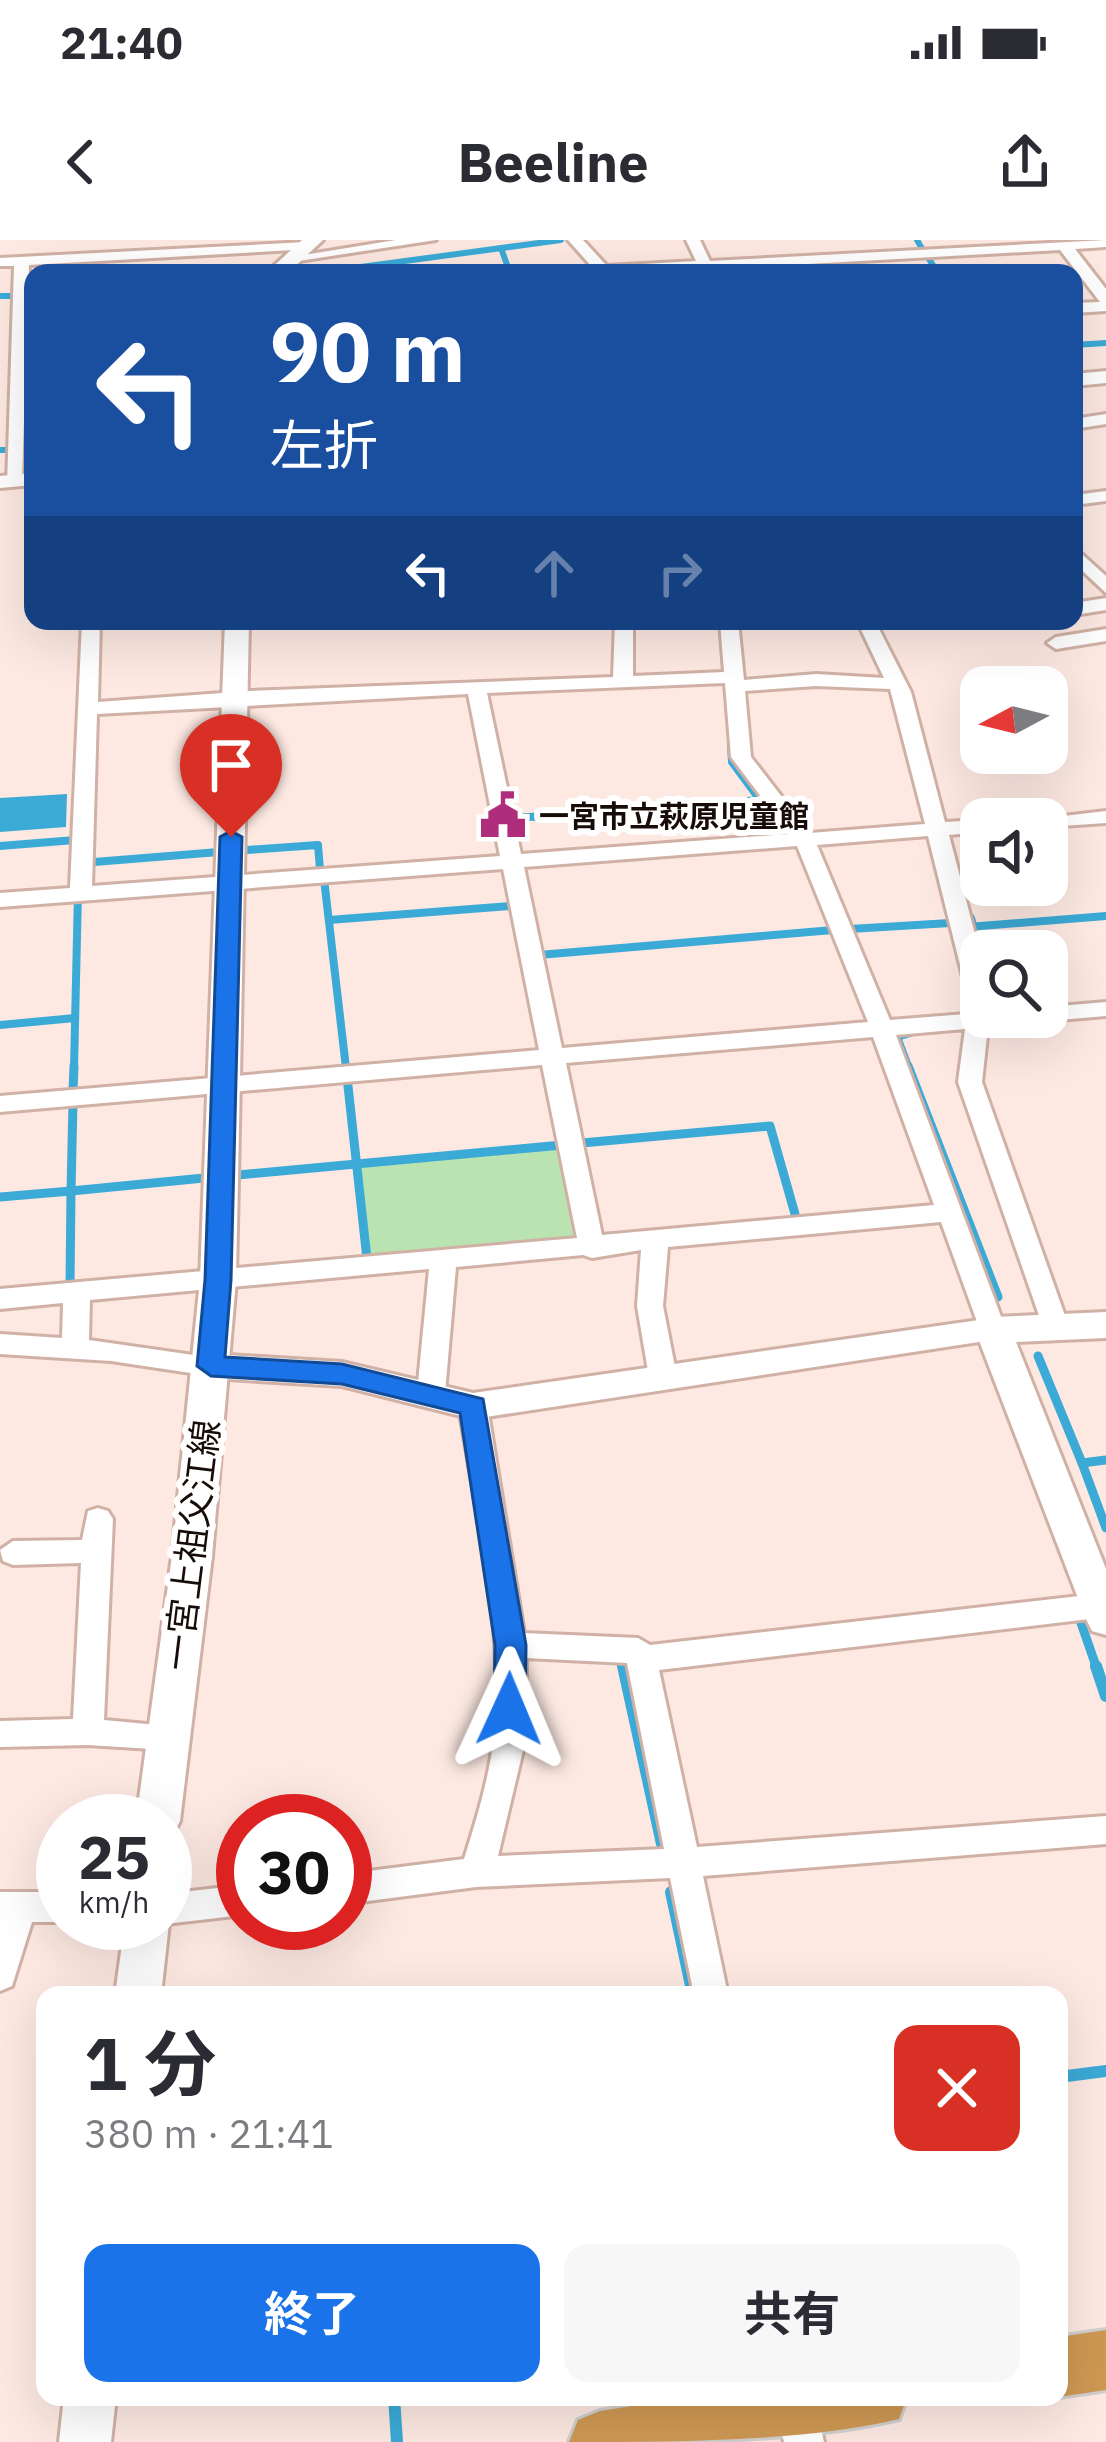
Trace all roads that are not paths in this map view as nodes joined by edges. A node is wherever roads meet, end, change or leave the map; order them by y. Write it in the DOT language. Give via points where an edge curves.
graph roads {
  1 [pos="43,240"];
  2 [pos="429,240"];
  3 [pos="574,240"];
  4 [pos="850,240"];
  5 [pos="1062,243"];
  6 [pos="1106,243"];
  7 [pos="216,245"];
  8 [pos="304,248"];
  9 [pos="860,257"];
  10 [pos="31,259"];
  11 [pos="0,262"];
  12 [pos="30,264"];
  13 [pos="596,264"];
  14 [pos="771,264"];
  15 [pos="864,264"];
  16 [pos="1083,272"];
  17 [pos="24,303"];
  18 [pos="1106,303"];
  19 [pos="17,343"];
  20 [pos="16,411"];
  21 [pos="15,481"];
  22 [pos="1083,561"];
  23 [pos="1106,587"];
  24 [pos="91,630"];
  25 [pos="237,630"];
  26 [pos="624,630"];
  27 [pos="730,630"];
  28 [pos="870,630"];
  29 [pos="1106,635"];
  30 [pos="1057,643"];
  31 [pos="736,682"];
  32 [pos="897,683"];
  33 [pos="623,684"];
  34 [pos="477,692"];
  35 [pos="235,695"];
  36 [pos="88,709"];
  37 [pos="1106,817"];
  38 [pos="1068,820"];
  39 [pos="960,828"];
  40 [pos="933,830"];
  41 [pos="805,841"];
  42 [pos="514,860"];
  43 [pos="230,884"];
  44 [pos="81,894"];
  45 [pos="0,900"];
  46 [pos="961,930"];
  47 [pos="1106,1009"];
  48 [pos="1068,1012"];
  49 [pos="960,1022"];
  50 [pos="882,1028"];
  51 [pos="977,1038"];
  52 [pos="554,1056"];
  53 [pos="224,1084"];
  54 [pos="0,1104"];
  55 [pos="948,1213"];
  56 [pos="655,1242"];
  57 [pos="592,1249"];
  58 [pos="442,1262"];
  59 [pos="218,1280"];
  60 [pos="76,1292"];
  61 [pos="0,1300"];
  62 [pos="1106,1324"];
  63 [pos="1056,1327"];
  64 [pos="993,1330"];
  65 [pos="0,1344"];
  66 [pos="75,1348"];
  67 [pos="211,1366"];
  68 [pos="663,1377"];
  69 [pos="430,1393"];
  70 [pos="473,1406"];
  71 [pos="98,1520"];
  72 [pos="95,1551"];
  73 [pos="13,1553"];
  74 [pos="1104,1609"];
  75 [pos="511,1645"];
  76 [pos="641,1659"];
  77 [pos="88,1732"];
  78 [pos="0,1734"];
  79 [pos="167,1737"];
  80 [pos="161,1794"];
  81 [pos="1106,1831"];
  82 [pos="682,1862"];
  83 [pos="476,1871"];
  84 [pos="372,1885"];
  85 [pos="10,1906"];
  86 [pos="143,1950"];
  87 [pos="0,1975"];
  88 [pos="139,1986"];
  89 [pos="709,1986"];
  90 [pos="1106,2360"];
  91 [pos="1068,2366"];
  92 [pos="89,2406"];
  93 [pos="840,2406"];
  94 [pos="798,2416"];
  95 [pos="85,2442"];
  96 [pos="600,2442"];
  1 -- 10 [label="street"];
  2 -- 8 [label="street"];
  3 -- 13 [label="street"];
  4 -- 9 [label="street"];
  5 -- 6 [label="street"];
  5 -- 9 [label="street"];
  7 -- 8 [label="street"];
  7 -- 10 [label="street"];
  9 -- 14 [label="street"];
  9 -- 15 [label="street"];
  10 -- 11 [label="street"];
  10 -- 12 [label="street"];
  16 -- 18 [label="street"];
  17 -- 19 [label="street"];
  19 -- 20 [label="street"];
  20 -- 21 [label="street"];
  22 -- 23 [label="street"];
  24 -- 36 [label="street"];
  25 -- 35 [label="main road, 一宮上祖父江線"];
  26 -- 33 [label="street"];
  27 -- 31 [label="street"];
  28 -- 32 [label="street"];
  29 -- 30 [label="street"];
  31 -- 32 [label="street"];
  31 -- 33 [label="street"];
  31 -- 41 [label="street" via="741,757"];
  32 -- 40 [label="street"];
  33 -- 34 [label="street"];
  34 -- 35 [label="street"];
  34 -- 42 [label="street"];
  35 -- 36 [label="street"];
  35 -- 43 [label="main road, 一宮上祖父江線"];
  36 -- 44 [label="street"];
  37 -- 38 [label="street"];
  39 -- 40 [label="street"];
  40 -- 41 [label="street"];
  40 -- 46 [label="street"];
  41 -- 42 [label="street"];
  41 -- 50 [label="street"];
  42 -- 43 [label="street"];
  42 -- 52 [label="street"];
  43 -- 44 [label="street"];
  43 -- 53 [label="main road, 一宮上祖父江線"];
  44 -- 45 [label="street"];
  47 -- 48 [label="street"];
  49 -- 50 [label="street"];
  50 -- 52 [label="street"];
  50 -- 55 [label="street"];
  51 -- 63 [label="street" via="970,1082"];
  52 -- 53 [label="street"];
  52 -- 57 [label="street"];
  53 -- 54 [label="street"];
  53 -- 59 [label="main road, 一宮上祖父江線"];
  55 -- 56 [label="street"];
  55 -- 64 [label="street"];
  56 -- 57 [label="street"];
  56 -- 68 [label="street" via="650,1306"];
  57 -- 58 [label="street"];
  58 -- 59 [label="street"];
  58 -- 69 [label="street"];
  59 -- 60 [label="street"];
  59 -- 67 [label="main road, 一宮上祖父江線"];
  60 -- 61 [label="street"];
  60 -- 66 [label="street"];
  62 -- 63 [label="main road"];
  63 -- 64 [label="main road"];
  64 -- 68 [label="street"];
  64 -- 74 [label="main road"];
  65 -- 66 [label="street"];
  66 -- 67 [label="street"];
  67 -- 69 [label="street" via="342,1374"];
  67 -- 79 [label="main road, 一宮上祖父江線"];
  68 -- 70 [label="street"];
  69 -- 70 [label="street"];
  70 -- 75 [label="street"];
  71 -- 72 [label="street"];
  72 -- 73 [label="street"];
  72 -- 77 [label="street"];
  74 -- 76 [label="street"];
  75 -- 76 [label="street" via="638,1651"];
  75 -- 83 [label="street" via="508,1742"];
  76 -- 82 [label="street"];
  77 -- 78 [label="street"];
  77 -- 79 [label="street"];
  79 -- 80 [label="main road, 一宮上祖父江線"];
  81 -- 82 [label="street"];
  82 -- 83 [label="street"];
  82 -- 89 [label="street"];
  83 -- 84 [label="street"];
  85 -- 87 [label="street"];
  86 -- 88 [label="main road"];
  90 -- 91 [label="highway"];
  92 -- 95 [label="main road"];
  93 -- 94 [label="highway"];
  94 -- 96 [label="highway"];
}
